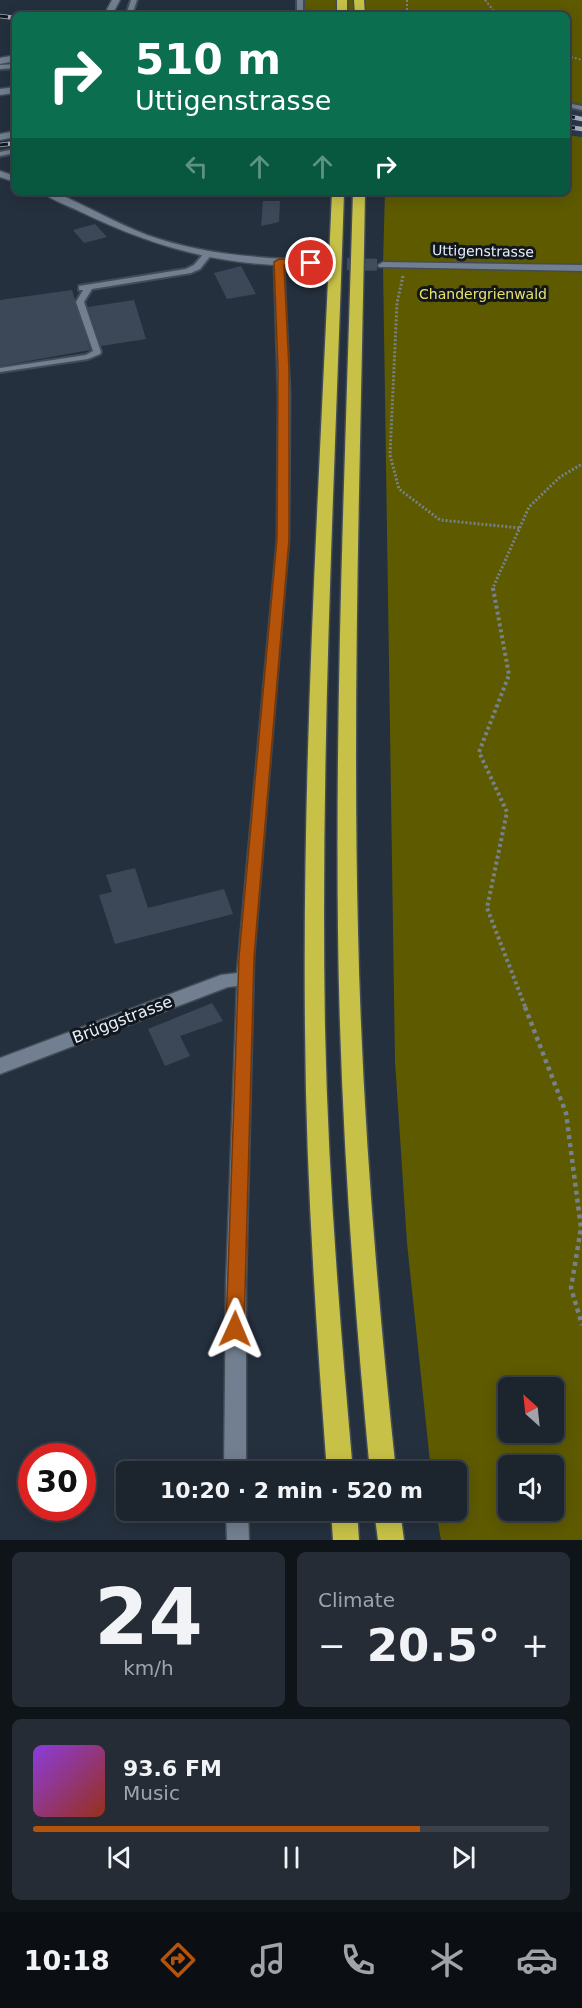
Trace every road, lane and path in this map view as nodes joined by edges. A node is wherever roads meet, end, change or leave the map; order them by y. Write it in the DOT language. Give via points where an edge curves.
graph roads {
  1 [pos="485,0"];
  2 [pos="495,12"];
  3 [pos="54,195"];
  4 [pos="338,195"];
  5 [pos="359,195"];
  6 [pos="208,254"];
  7 [pos="279,262"];
  8 [pos="311,263"];
  9 [pos="383,265"];
  10 [pos="405,265"];
  11 [pos="582,268"];
  12 [pos="0,370"];
  13 [pos="582,464"];
  14 [pos="520,528"];
  15 [pos="245,979"];
  16 [pos="0,1066"];
  17 [pos="582,1325"];
  18 [pos="236,1461"];
  19 [pos="339,1461"];
  20 [pos="382,1461"];
  21 [pos="237,1521"];
  22 [pos="345,1521"];
  23 [pos="388,1521"];
  24 [pos="238,1540"];
  25 [pos="346,1540"];
  26 [pos="391,1540"];
  1 -- 2 [label="path"];
  3 -- 6 [label="street" via="143,236"];
  4 -- 19 [label="highway" via="318,698 314,931 321,1197"];
  5 -- 20 [label="highway" via="348,664 348,931 359,1196"];
  6 -- 7 [label="street"];
  6 -- 12 [label="lane" via="188,271 85,287 80,302 97,352 87,357"];
  7 -- 8 [label="street"];
  7 -- 15 [label="street" via="284,370 283,539"];
  9 -- 10 [label="street, Uttigenstrasse"];
  10 -- 11 [label="street, Uttigenstrasse"];
  10 -- 14 [label="path" via="397,303 390,455 399,489 440,520"];
  13 -- 14 [label="path" via="560,477 529,507"];
  14 -- 17 [label="path" via="492,590 509,675 479,752 507,812 487,908 566,1113 581,1228 571,1288"];
  15 -- 16 [label="street, Brüggstrasse" via="227,980"];
  15 -- 18 [label="street" via="235,1317"];
  21 -- 24 [label="street"];
  22 -- 25 [label="highway"];
  23 -- 26 [label="highway"];
}
